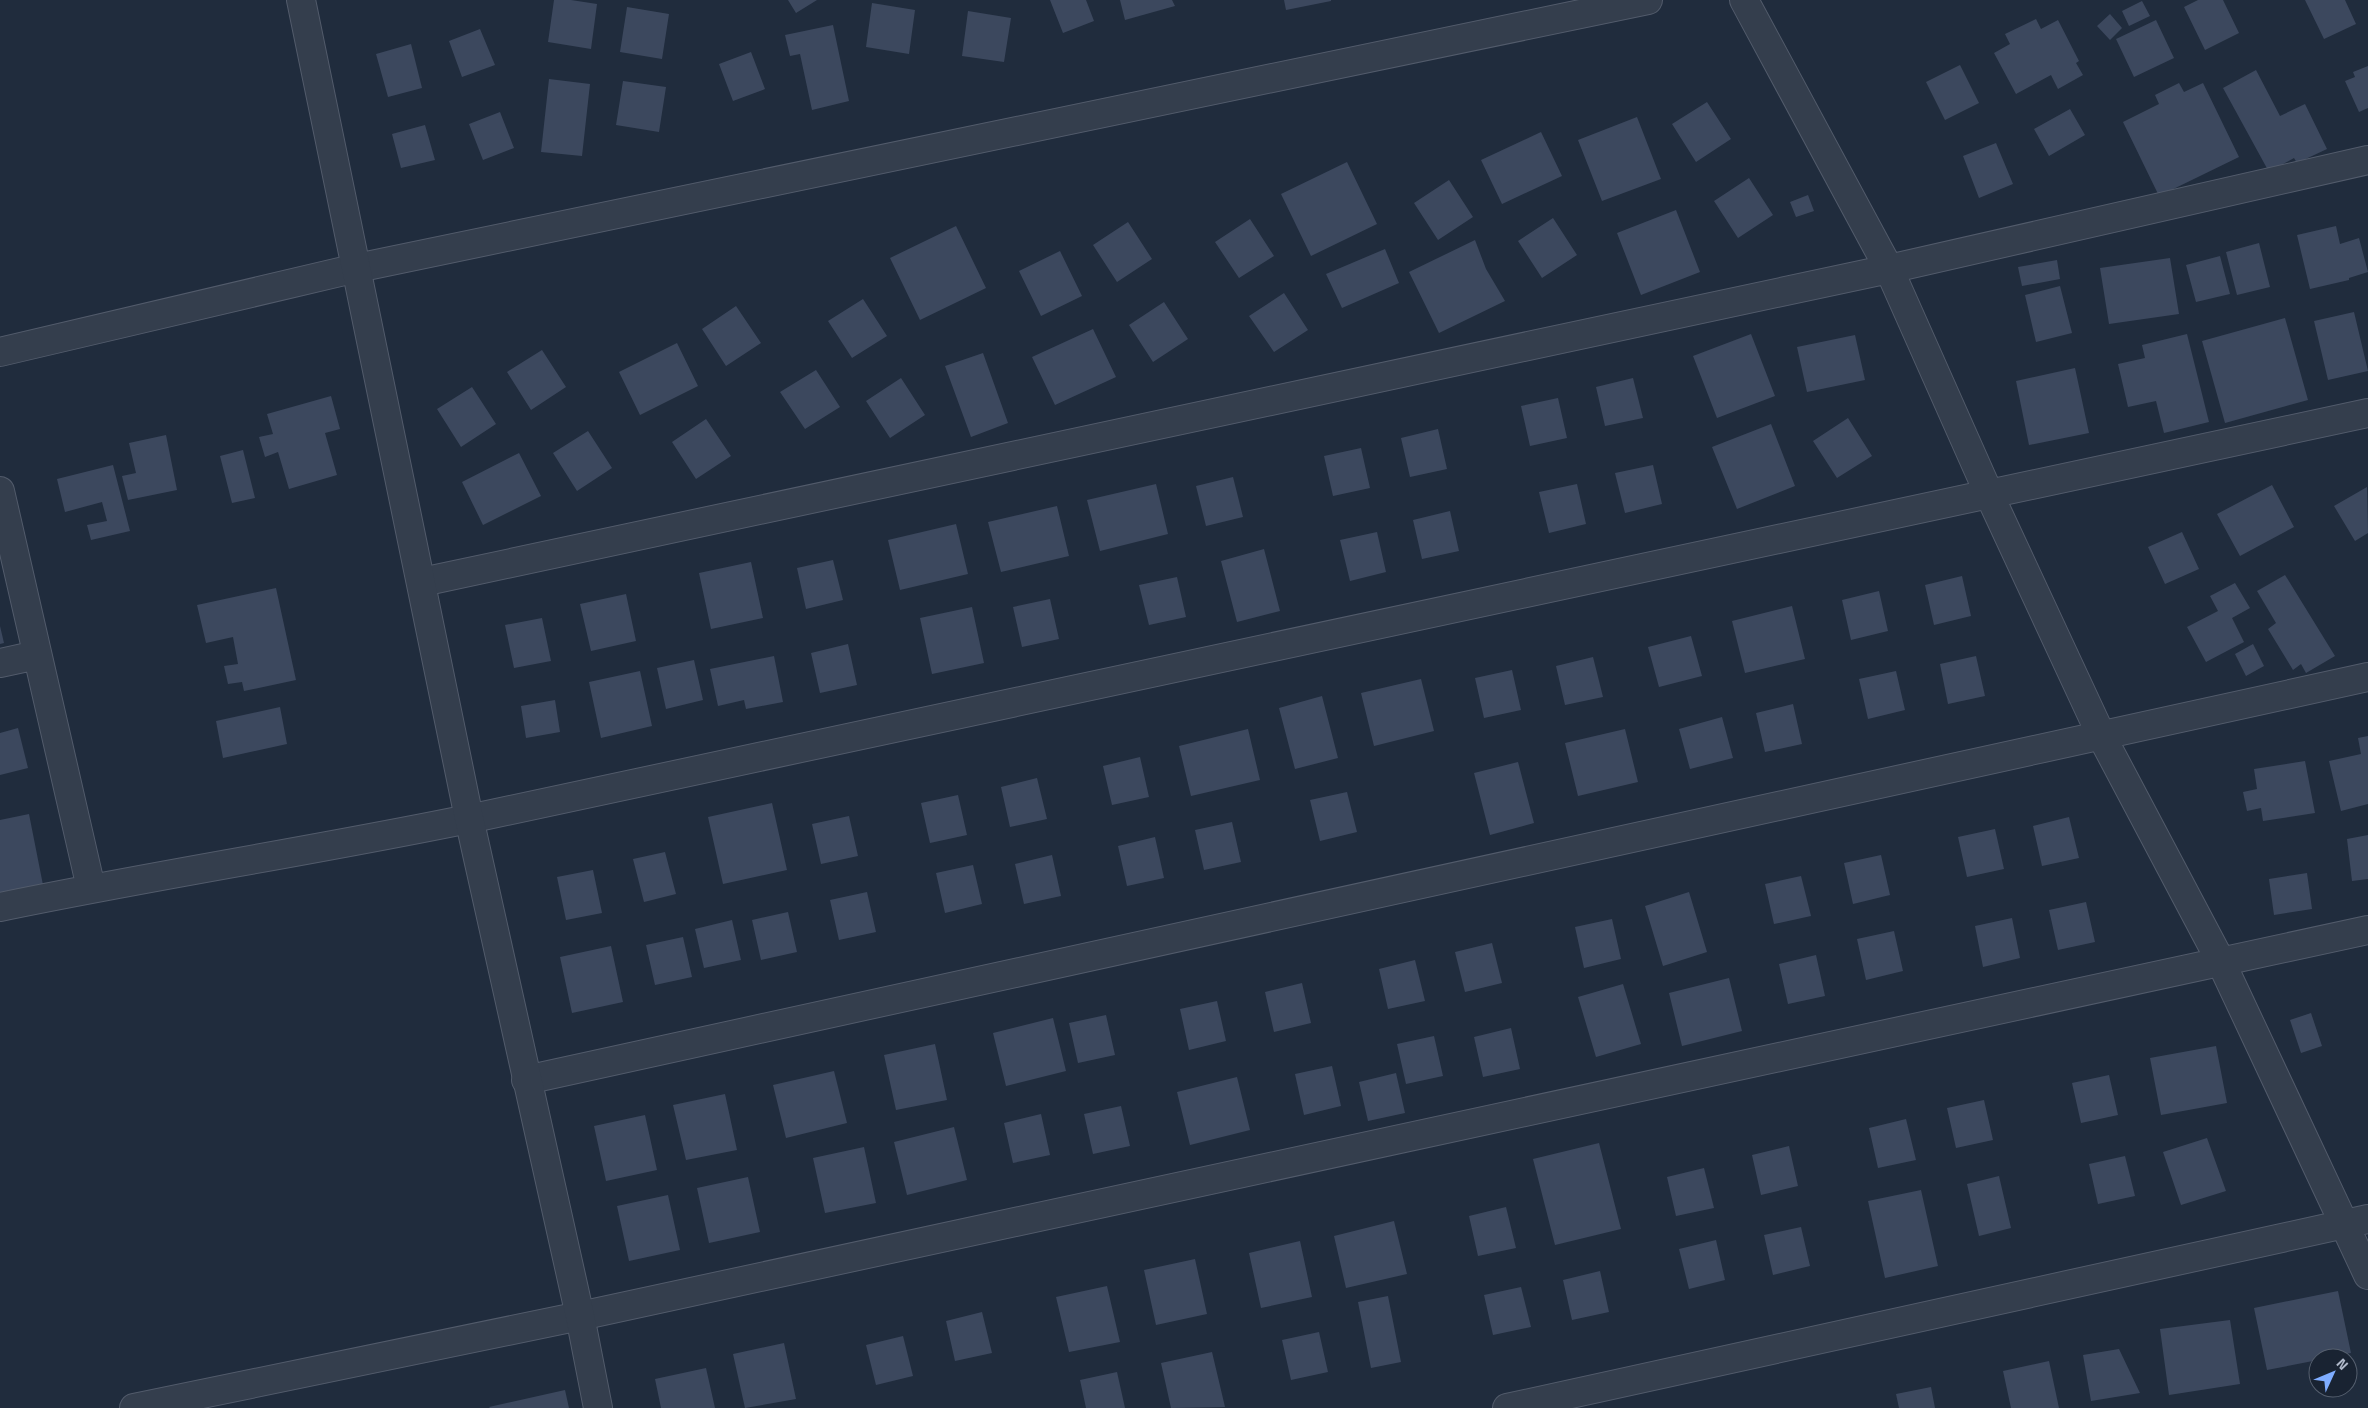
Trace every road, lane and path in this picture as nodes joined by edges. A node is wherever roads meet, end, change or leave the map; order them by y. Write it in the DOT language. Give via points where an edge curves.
graph roads {
  1 [pos="301,0"];
  2 [pos="1648,0"];
  3 [pos="1744,0"];
  4 [pos="2368,160"];
  5 [pos="357,268"];
  6 [pos="1889,269"];
  7 [pos="0,352"];
  8 [pos="2368,413"];
  9 [pos="0,491"];
  10 [pos="1988,494"];
  11 [pos="422,582"];
  12 [pos="37,655"];
  13 [pos="0,664"];
  14 [pos="2368,677"];
  15 [pos="2102,737"];
  16 [pos="469,818"];
  17 [pos="90,888"];
  18 [pos="0,907"];
  19 [pos="2368,930"];
  20 [pos="2221,962"];
  21 [pos="526,1080"];
  22 [pos="2357,1221"];
  23 [pos="2368,1275"];
  24 [pos="580,1316"];
  25 [pos="134,1408"];
  26 [pos="598,1408"];
  27 [pos="1507,1408"];
  1 -- 5 [label="street"];
  2 -- 5 [label="street"];
  3 -- 6 [label="street"];
  4 -- 6 [label="street"];
  5 -- 7 [label="street"];
  5 -- 11 [label="street"];
  6 -- 10 [label="street"];
  6 -- 11 [label="street"];
  8 -- 10 [label="street"];
  9 -- 12 [label="street"];
  10 -- 15 [label="street"];
  10 -- 16 [label="street"];
  11 -- 16 [label="street"];
  12 -- 13 [label="street"];
  12 -- 17 [label="street"];
  14 -- 15 [label="street"];
  15 -- 20 [label="street"];
  15 -- 21 [label="street"];
  16 -- 17 [label="street"];
  16 -- 21 [label="street"];
  17 -- 18 [label="street"];
  19 -- 20 [label="street"];
  20 -- 22 [label="street"];
  20 -- 24 [label="street"];
  21 -- 24 [label="street"];
  22 -- 23 [label="street"];
  22 -- 27 [label="street"];
  24 -- 25 [label="street"];
  24 -- 26 [label="street"];
}
